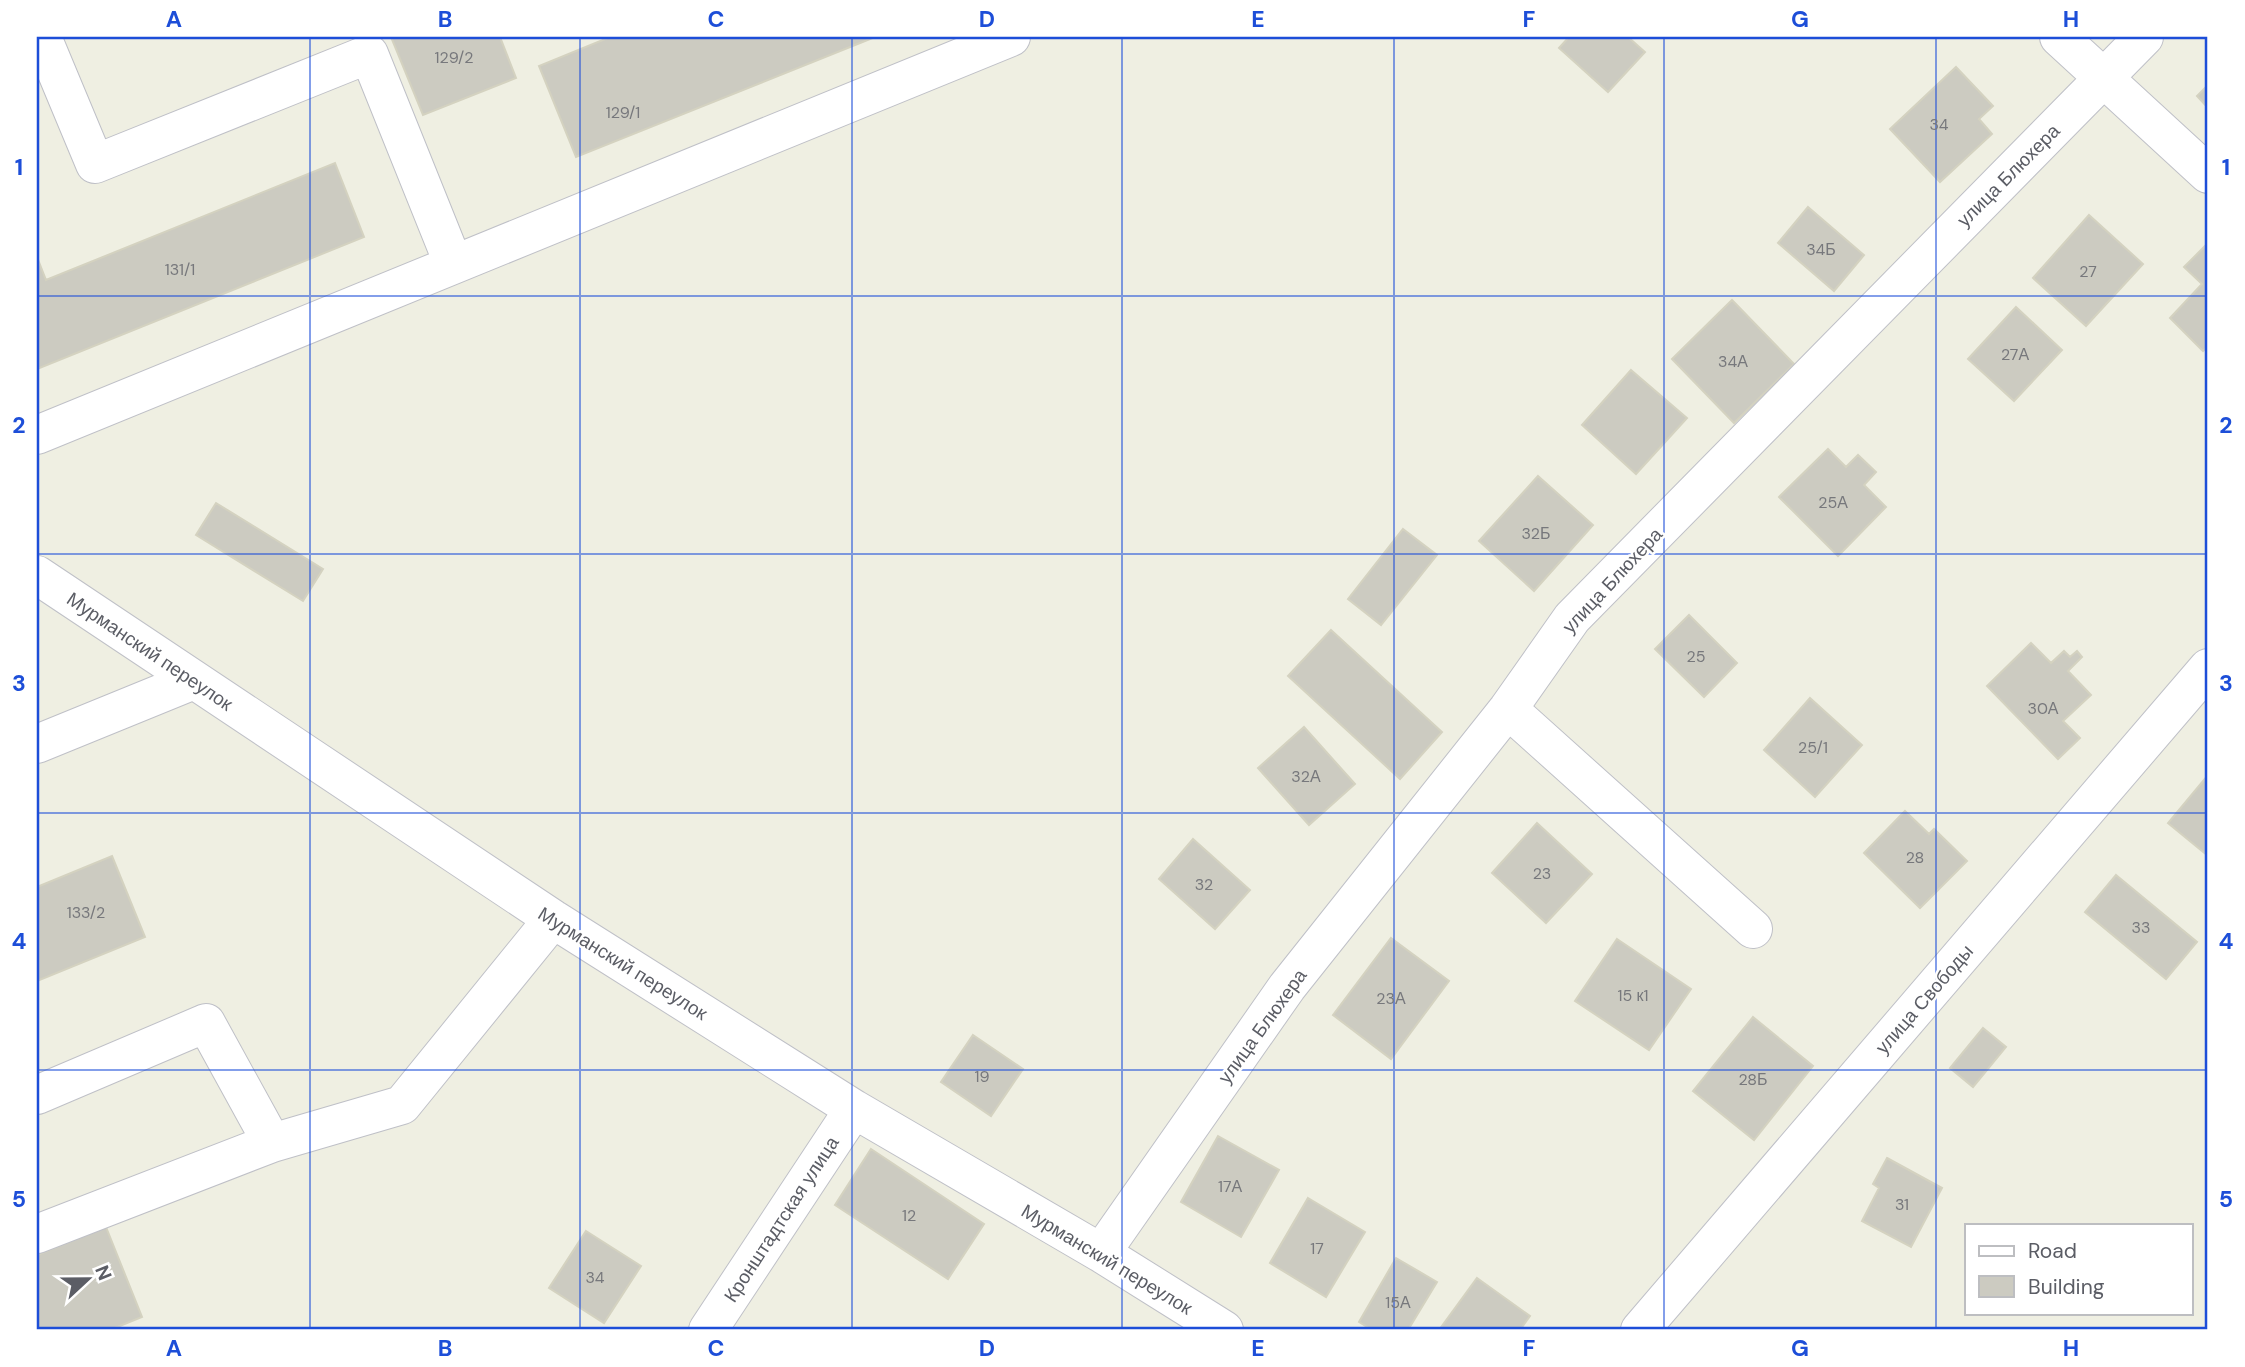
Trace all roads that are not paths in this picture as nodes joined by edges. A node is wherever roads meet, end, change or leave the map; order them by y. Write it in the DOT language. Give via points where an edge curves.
graph roads {
  1 [pos="43,37"];
  2 [pos="1011,37"];
  3 [pos="2059,37"];
  4 [pos="2144,37"];
  5 [pos="2102,79"];
  6 [pos="2208,174"];
  7 [pos="453,263"];
  8 [pos="37,435"];
  9 [pos="37,575"];
  10 [pos="2208,668"];
  11 [pos="194,680"];
  12 [pos="1508,709"];
  13 [pos="37,744"];
  14 [pos="553,919"];
  15 [pos="1753,929"];
  16 [pos="37,1095"];
  17 [pos="854,1109"];
  18 [pos="272,1143"];
  19 [pos="37,1234"];
  20 [pos="1101,1253"];
  21 [pos="708,1330"];
  22 [pos="1224,1330"];
  23 [pos="1640,1330"];
  1 -- 7 [label="street" via="95,164 369,54"];
  2 -- 7 [label="street"];
  3 -- 5 [label="street"];
  4 -- 5 [label="street, улица Блюхера"];
  5 -- 6 [label="street"];
  5 -- 12 [label="street, улица Блюхера" via="1572,618"];
  7 -- 8 [label="street"];
  9 -- 11 [label="street, Мурманский переулок"];
  10 -- 23 [label="street, улица Свободы"];
  11 -- 13 [label="street"];
  11 -- 14 [label="street, Мурманский переулок"];
  12 -- 15 [label="street"];
  12 -- 20 [label="street, улица Блюхера" via="1287,988"];
  14 -- 17 [label="street, Мурманский переулок"];
  14 -- 18 [label="street" via="402,1105"];
  16 -- 18 [label="street" via="206,1023"];
  17 -- 20 [label="street, Мурманский переулок"];
  17 -- 21 [label="street, Кронштадтская улица"];
  18 -- 19 [label="street"];
  20 -- 22 [label="street, Мурманский переулок"];
}
